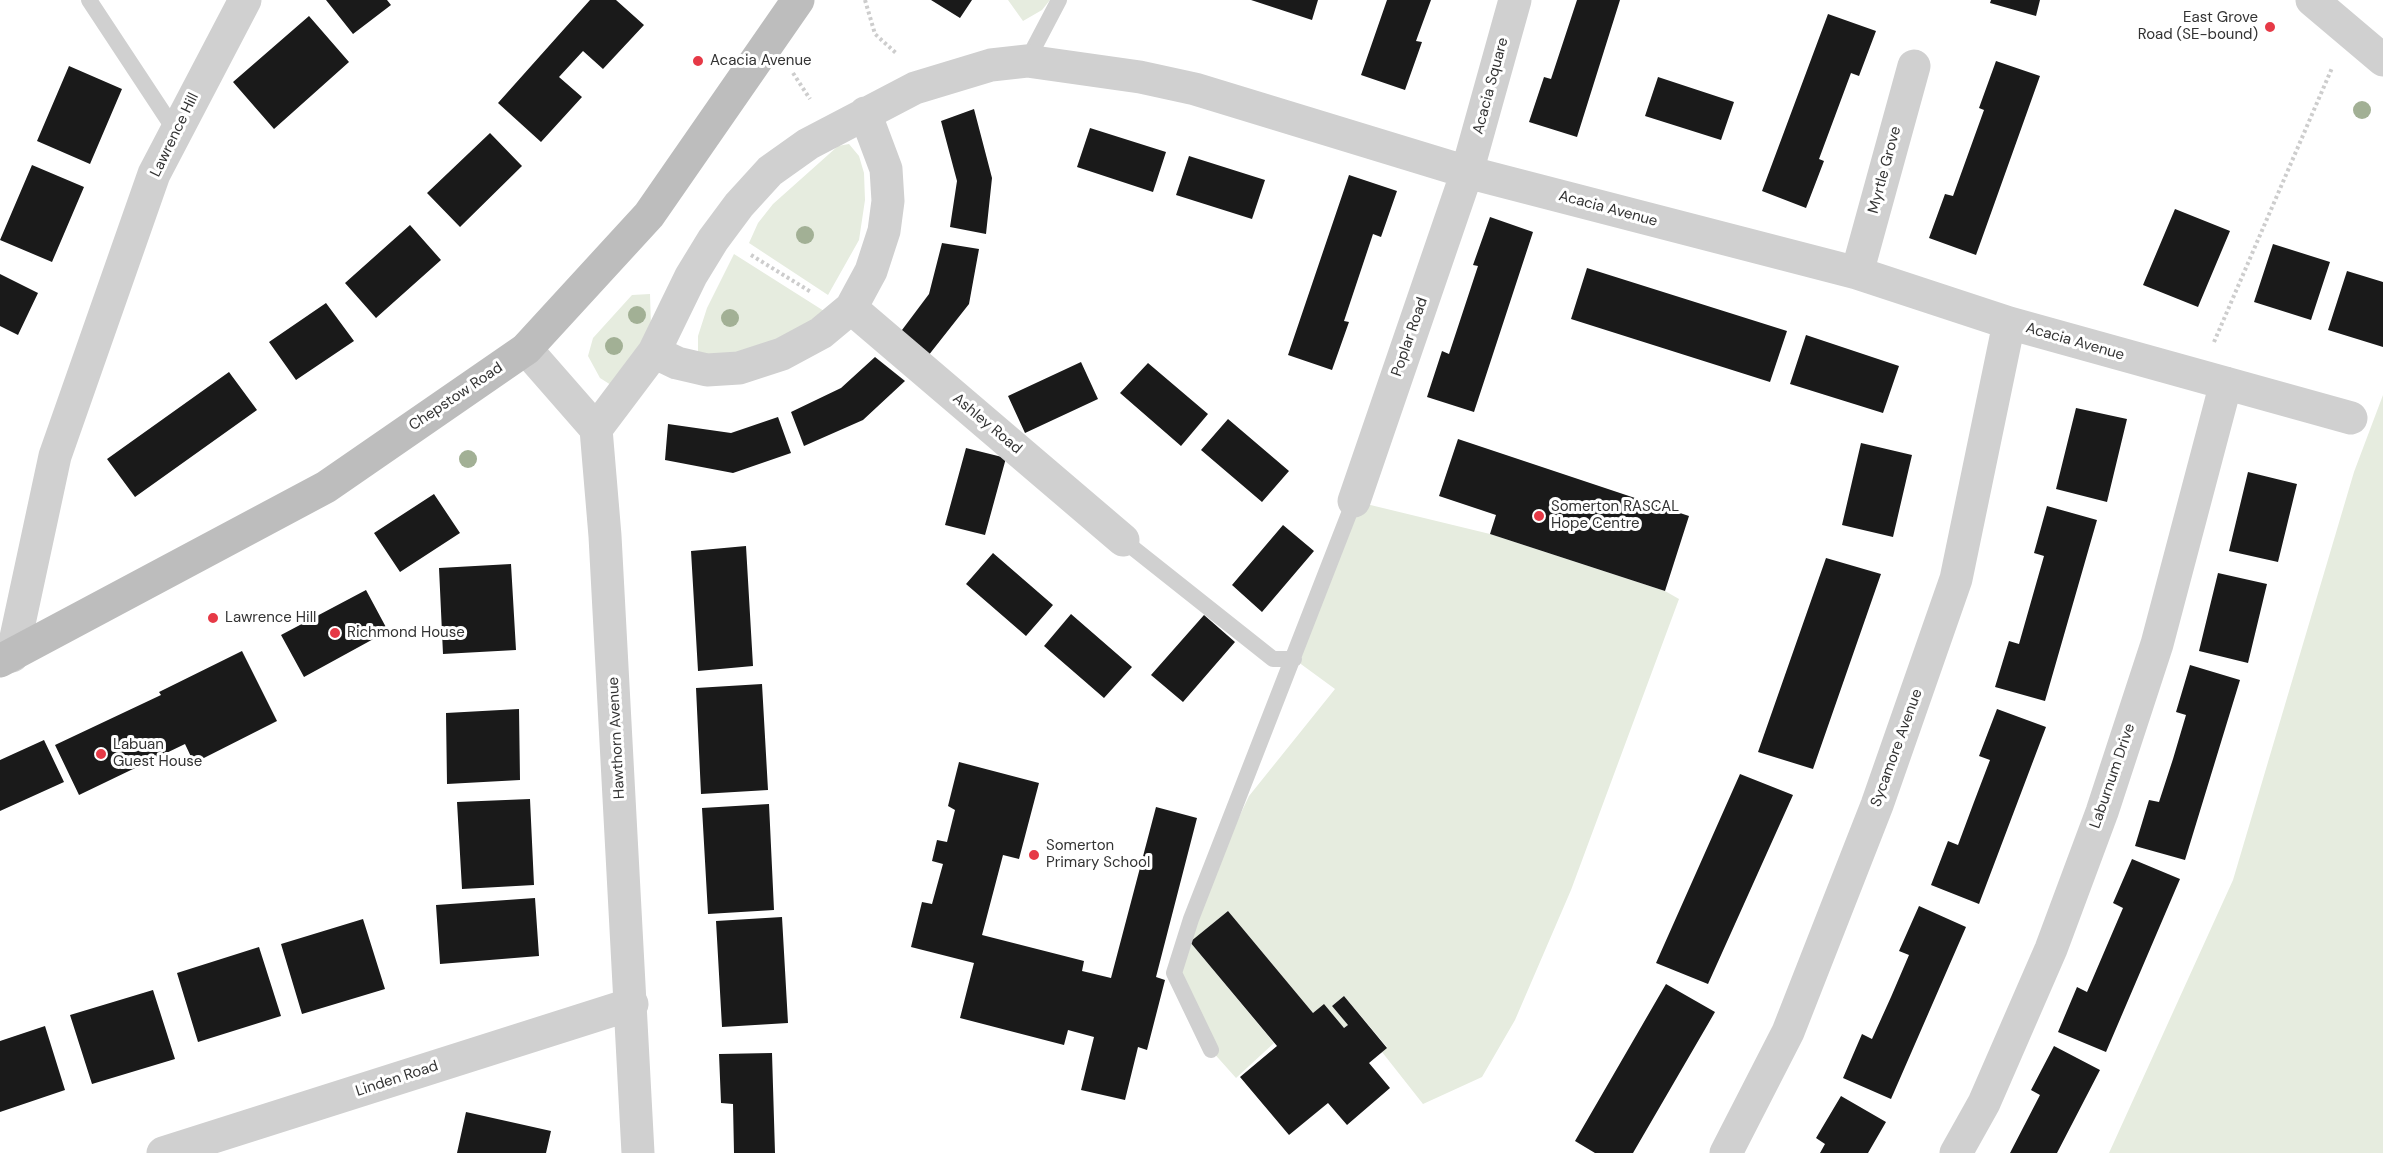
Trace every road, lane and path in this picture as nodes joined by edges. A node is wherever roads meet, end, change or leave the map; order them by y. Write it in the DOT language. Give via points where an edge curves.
graph roads {
  1 [pos="89,0"];
  2 [pos="244,0"];
  3 [pos="798,0"];
  4 [pos="865,0"];
  5 [pos="1059,0"];
  6 [pos="1515,0"];
  7 [pos="2312,0"];
  8 [pos="2348,31"];
  9 [pos="2383,60"];
  10 [pos="1027,61"];
  11 [pos="1914,66"];
  12 [pos="953,74"];
  13 [pos="799,82"];
  14 [pos="813,104"];
  15 [pos="865,113"];
  16 [pos="176,132"];
  17 [pos="1467,172"];
  18 [pos="717,234"];
  19 [pos="1857,273"];
  20 [pos="848,311"];
  21 [pos="2009,323"];
  22 [pos="526,349"];
  23 [pos="654,352"];
  24 [pos="2212,380"];
  25 [pos="2351,418"];
  26 [pos="596,429"];
  27 [pos="1354,501"];
  28 [pos="1124,540"];
  29 [pos="6,658"];
  30 [pos="1294,658"];
  31 [pos="632,1004"];
  32 [pos="1211,1050"];
  33 [pos="163,1153"];
  34 [pos="638,1153"];
  35 [pos="1726,1153"];
  36 [pos="1956,1153"];
  1 -- 16 [label="lane"];
  2 -- 16 [label="street, Lawrence Hill"];
  3 -- 22 [label="main road, Chepstow Road" via="649,215"];
  4 -- 12 [label="path" via="875,34 892,51"];
  5 -- 10 [label="lane"];
  6 -- 17 [label="street, Acacia Square"];
  7 -- 8 [label="street"];
  8 -- 9 [label="street"];
  8 -- 24 [label="path"];
  10 -- 12 [label="street, Acacia Avenue" via="991,64"];
  10 -- 17 [label="street, Acacia Avenue" via="1195,89"];
  11 -- 19 [label="street, Myrtle Grove"];
  12 -- 15 [label="street, Acacia Avenue"];
  13 -- 14 [label="path"];
  15 -- 18 [label="street, Acacia Avenue" via="808,144 770,171"];
  15 -- 20 [label="street" via="886,169 888,201 884,231 871,271"];
  16 -- 29 [label="street, Lawrence Hill" via="154,174 55,456"];
  17 -- 19 [label="street, Acacia Avenue"];
  17 -- 27 [label="street, Poplar Road"];
  18 -- 20 [label="path"];
  18 -- 23 [label="street, Acacia Avenue" via="691,276"];
  19 -- 21 [label="street, Acacia Avenue"];
  20 -- 23 [label="street" via="820,333 782,354 739,368 707,370 677,363"];
  20 -- 28 [label="street, Ashley Road"];
  21 -- 24 [label="street, Acacia Avenue"];
  21 -- 35 [label="street, Sycamore Avenue" via="1956,579 1877,805 1788,1032"];
  22 -- 26 [label="street"];
  22 -- 29 [label="main road, Chepstow Road" via="326,487"];
  23 -- 26 [label="street, Acacia Avenue"];
  24 -- 25 [label="street, Acacia Avenue"];
  24 -- 36 [label="street, Laburnum Drive" via="2157,644 2102,812 2051,950 1984,1103"];
  26 -- 31 [label="street, Hawthorn Avenue"];
  27 -- 30 [label="lane"];
  28 -- 30 [label="lane" via="1273,659"];
  30 -- 32 [label="lane" via="1174,973"];
  31 -- 33 [label="street, Linden Road"];
  31 -- 34 [label="street, Hawthorn Avenue"];
}
